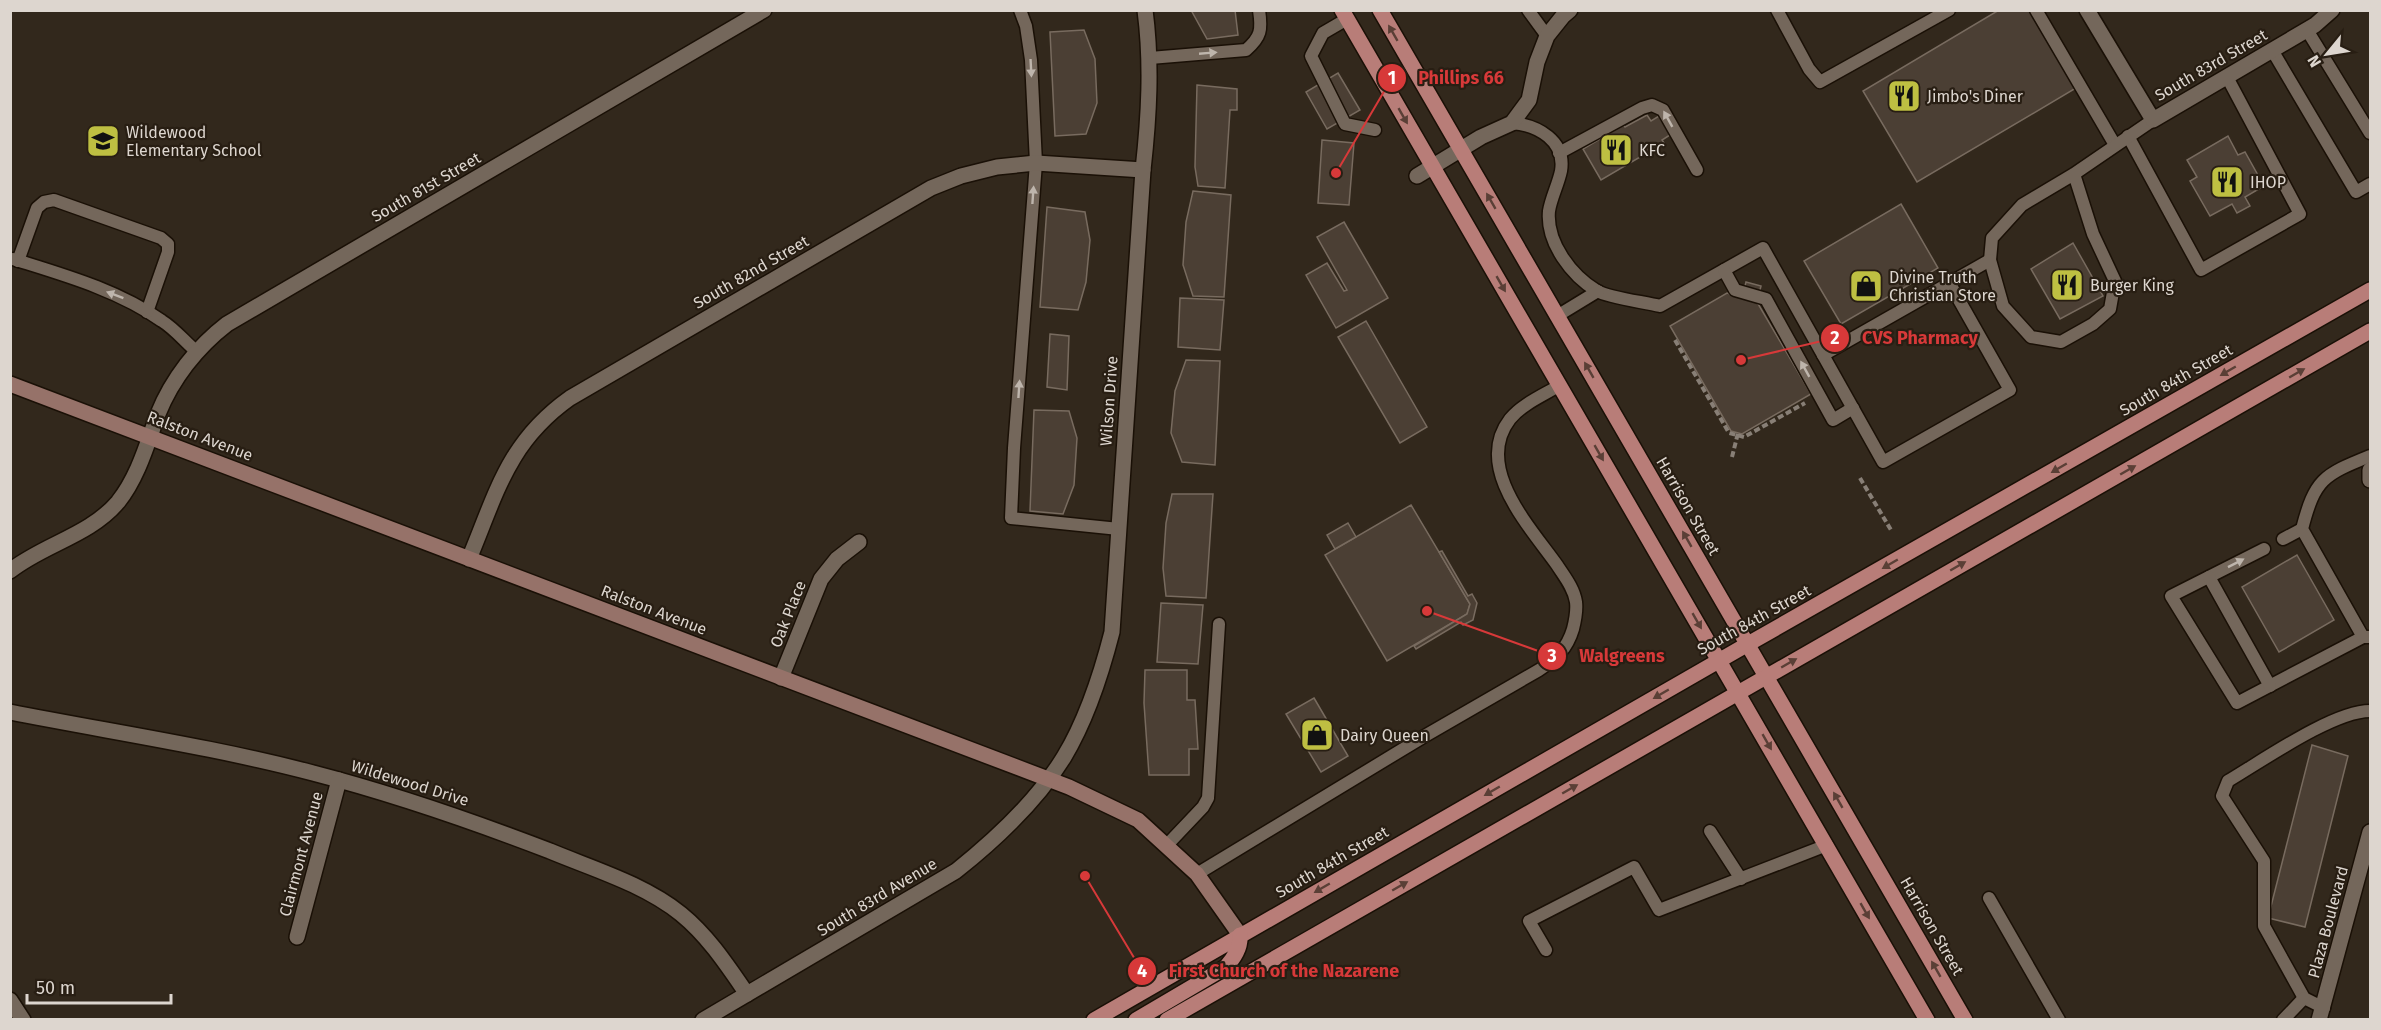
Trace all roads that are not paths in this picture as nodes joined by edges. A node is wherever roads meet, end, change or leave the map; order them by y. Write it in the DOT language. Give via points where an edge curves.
graph roads {
  1 [pos="764,10"];
  2 [pos="1020,10"];
  3 [pos="1145,10"];
  4 [pos="1259,10"];
  5 [pos="1380,10"];
  6 [pos="1528,10"];
  7 [pos="1570,10"];
  8 [pos="1777,10"];
  9 [pos="1949,10"];
  10 [pos="2036,10"];
  11 [pos="2087,10"];
  12 [pos="2332,10"];
  13 [pos="1344,15"];
  14 [pos="2307,30"];
  15 [pos="1547,36"];
  16 [pos="2272,50"];
  17 [pos="1150,58"];
  18 [pos="2227,77"];
  19 [pos="2153,120"];
  20 [pos="1512,123"];
  21 [pos="1375,130"];
  22 [pos="2370,133"];
  23 [pos="2128,136"];
  24 [pos="2115,145"];
  25 [pos="1461,149"];
  26 [pos="1559,153"];
  27 [pos="1035,162"];
  28 [pos="1432,166"];
  29 [pos="1143,170"];
  30 [pos="1696,170"];
  31 [pos="2074,174"];
  32 [pos="1417,176"];
  33 [pos="2370,184"];
  34 [pos="14,260"];
  35 [pos="1990,260"];
  36 [pos="1724,270"];
  37 [pos="1950,284"];
  38 [pos="2370,290"];
  39 [pos="1598,291"];
  40 [pos="147,312"];
  41 [pos="1557,316"];
  42 [pos="2370,331"];
  43 [pos="197,352"];
  44 [pos="1823,355"];
  45 [pos="10,384"];
  46 [pos="1560,386"];
  47 [pos="1853,408"];
  48 [pos="150,436"];
  49 [pos="2370,456"];
  50 [pos="2370,470"];
  51 [pos="2370,480"];
  52 [pos="1119,529"];
  53 [pos="2302,529"];
  54 [pos="2283,539"];
  55 [pos="859,542"];
  56 [pos="2264,549"];
  57 [pos="469,559"];
  58 [pos="10,572"];
  59 [pos="2209,577"];
  60 [pos="1219,624"];
  61 [pos="2367,637"];
  62 [pos="1748,644"];
  63 [pos="1719,660"];
  64 [pos="1766,676"];
  65 [pos="782,678"];
  66 [pos="2270,686"];
  67 [pos="1738,691"];
  68 [pos="2370,711"];
  69 [pos="10,712"];
  70 [pos="1047,779"];
  71 [pos="339,780"];
  72 [pos="1710,831"];
  73 [pos="2370,832"];
  74 [pos="1167,845"];
  75 [pos="1827,845"];
  76 [pos="1197,874"];
  77 [pos="1741,879"];
  78 [pos="1989,898"];
  79 [pos="1240,935"];
  80 [pos="297,937"];
  81 [pos="1546,950"];
  82 [pos="747,994"];
  83 [pos="2304,998"];
  84 [pos="10,1000"];
  85 [pos="2321,1014"];
  86 [pos="23,1020"];
  87 [pos="703,1020"];
  88 [pos="1094,1020"];
  89 [pos="1136,1020"];
  90 [pos="1167,1020"];
  91 [pos="1927,1020"];
  92 [pos="1965,1020"];
  93 [pos="2059,1020"];
  94 [pos="2283,1020"];
  1 -- 43 [label="street, South 81st Street" via="227,324"];
  2 -- 27 [label="lane, one-way" via="1031,60"];
  3 -- 17 [label="street, Wilson Drive"];
  17 -- 4 [label="lane, one-way" via="1246,50 1258,40"];
  25 -- 5 [label="main road, Harrison Street, one-way"];
  6 -- 15 [label="lane"];
  7 -- 15 [label="street"];
  8 -- 9 [label="lane" via="1820,82"];
  10 -- 24 [label="lane"];
  11 -- 19 [label="street, South 83rd Street"];
  12 -- 14 [label="street, South 83rd Street"];
  13 -- 21 [label="lane" via="1323,33 1311,56 1345,124"];
  13 -- 28 [label="main road, one-way"];
  14 -- 16 [label="street, South 83rd Street"];
  14 -- 22 [label="lane"];
  15 -- 20 [label="street" via="1529,100"];
  16 -- 18 [label="street, South 83rd Street"];
  16 -- 33 [label="lane" via="2356,192"];
  17 -- 29 [label="street, Wilson Drive"];
  18 -- 19 [label="street, South 83rd Street"];
  18 -- 23 [label="lane" via="2300,214 2201,270"];
  19 -- 23 [label="lane"];
  20 -- 25 [label="street"];
  20 -- 26 [label="lane" via="1545,133"];
  23 -- 24 [label="lane"];
  24 -- 31 [label="lane"];
  25 -- 28 [label="street"];
  41 -- 25 [label="main road, Harrison Street, one-way"];
  30 -- 26 [label="lane, one-way" via="1663,110 1652,105"];
  26 -- 39 [label="lane" via="1561,171 1549,210 1552,235 1564,261"];
  27 -- 29 [label="street, South 82nd Street"];
  52 -- 27 [label="lane, one-way" via="1011,518"];
  27 -- 57 [label="street, South 82nd Street" via="961,176 931,188 570,398 537,424 509,463"];
  28 -- 32 [label="street"];
  28 -- 46 [label="main road, one-way"];
  29 -- 52 [label="street, Wilson Drive"];
  31 -- 35 [label="lane" via="2022,206 1992,238"];
  31 -- 35 [label="lane" via="2093,234 2115,281 2110,309 2061,342 2031,338 2002,306"];
  40 -- 34 [label="lane, one-way" via="126,299"];
  34 -- 40 [label="lane" via="37,208 54,200 161,238 168,244 168,252"];
  35 -- 37 [label="lane"];
  36 -- 39 [label="lane" via="1660,306"];
  36 -- 44 [label="lane" via="1763,248"];
  47 -- 36 [label="lane, one-way" via="1833,420 1766,300 1735,290"];
  37 -- 44 [label="lane"];
  37 -- 47 [label="lane" via="2010,390 1883,462"];
  38 -- 62 [label="main road, South 84th Street, one-way"];
  39 -- 41 [label="lane"];
  40 -- 43 [label="lane"];
  62 -- 41 [label="main road, Harrison Street, one-way"];
  64 -- 42 [label="main road, one-way"];
  43 -- 48 [label="street, South 81st Street" via="178,377"];
  44 -- 47 [label="lane"];
  45 -- 48 [label="street, Ralston Avenue"];
  46 -- 63 [label="main road, one-way"];
  46 -- 76 [label="lane" via="1510,419 1498,457 1502,481 1513,502 1568,582 1576,601 1567,646 1539,670"];
  48 -- 57 [label="street, Ralston Avenue"];
  48 -- 58 [label="street, South 81st Street" via="128,486 97,523"];
  49 -- 53 [label="lane" via="2337,469 2316,487"];
  50 -- 51 [label="street"];
  52 -- 70 [label="street, Wilson Drive" via="1112,632 1101,673 1064,758"];
  53 -- 54 [label="lane"];
  53 -- 61 [label="lane"];
  55 -- 65 [label="street, Oak Place" via="837,559 821,579"];
  59 -- 56 [label="lane, one-way"];
  57 -- 65 [label="street, Ralston Avenue"];
  59 -- 66 [label="lane"];
  59 -- 66 [label="lane" via="2171,596 2237,703"];
  60 -- 74 [label="lane" via="1208,798"];
  61 -- 66 [label="lane"];
  62 -- 63 [label="main road, South 84th Street"];
  62 -- 64 [label="main road, Harrison Street"];
  63 -- 67 [label="main road"];
  63 -- 79 [label="main road, South 84th Street, one-way"];
  64 -- 67 [label="main road"];
  92 -- 64 [label="main road, Harrison Street, one-way"];
  65 -- 70 [label="street, Ralston Avenue"];
  67 -- 75 [label="main road, one-way"];
  90 -- 67 [label="main road, one-way"];
  68 -- 83 [label="lane" via="2331,720 2228,781 2222,796 2264,861 2264,926"];
  69 -- 71 [label="street, Wildewood Drive" via="224,753"];
  70 -- 74 [label="street, Ralston Avenue" via="1138,820"];
  70 -- 82 [label="street, South 83rd Avenue" via="1022,812 956,871"];
  71 -- 80 [label="street, Clairmont Avenue"];
  71 -- 82 [label="street, Wildewood Drive" via="505,834 655,896 702,934"];
  72 -- 77 [label="lane"];
  73 -- 85 [label="street, Plaza Boulevard"];
  74 -- 76 [label="street, Ralston Avenue"];
  75 -- 77 [label="lane"];
  75 -- 91 [label="main road, one-way"];
  76 -- 79 [label="street, Ralston Avenue"];
  77 -- 81 [label="lane" via="1659,910 1634,867 1529,921"];
  78 -- 93 [label="lane"];
  79 -- 88 [label="main road, South 84th Street"];
  79 -- 89 [label="main road" via="1241,942 1226,967"];
  82 -- 87 [label="street, South 83rd Avenue"];
  83 -- 85 [label="lane"];
  83 -- 94 [label="lane"];
  84 -- 86 [label="street"];
}
